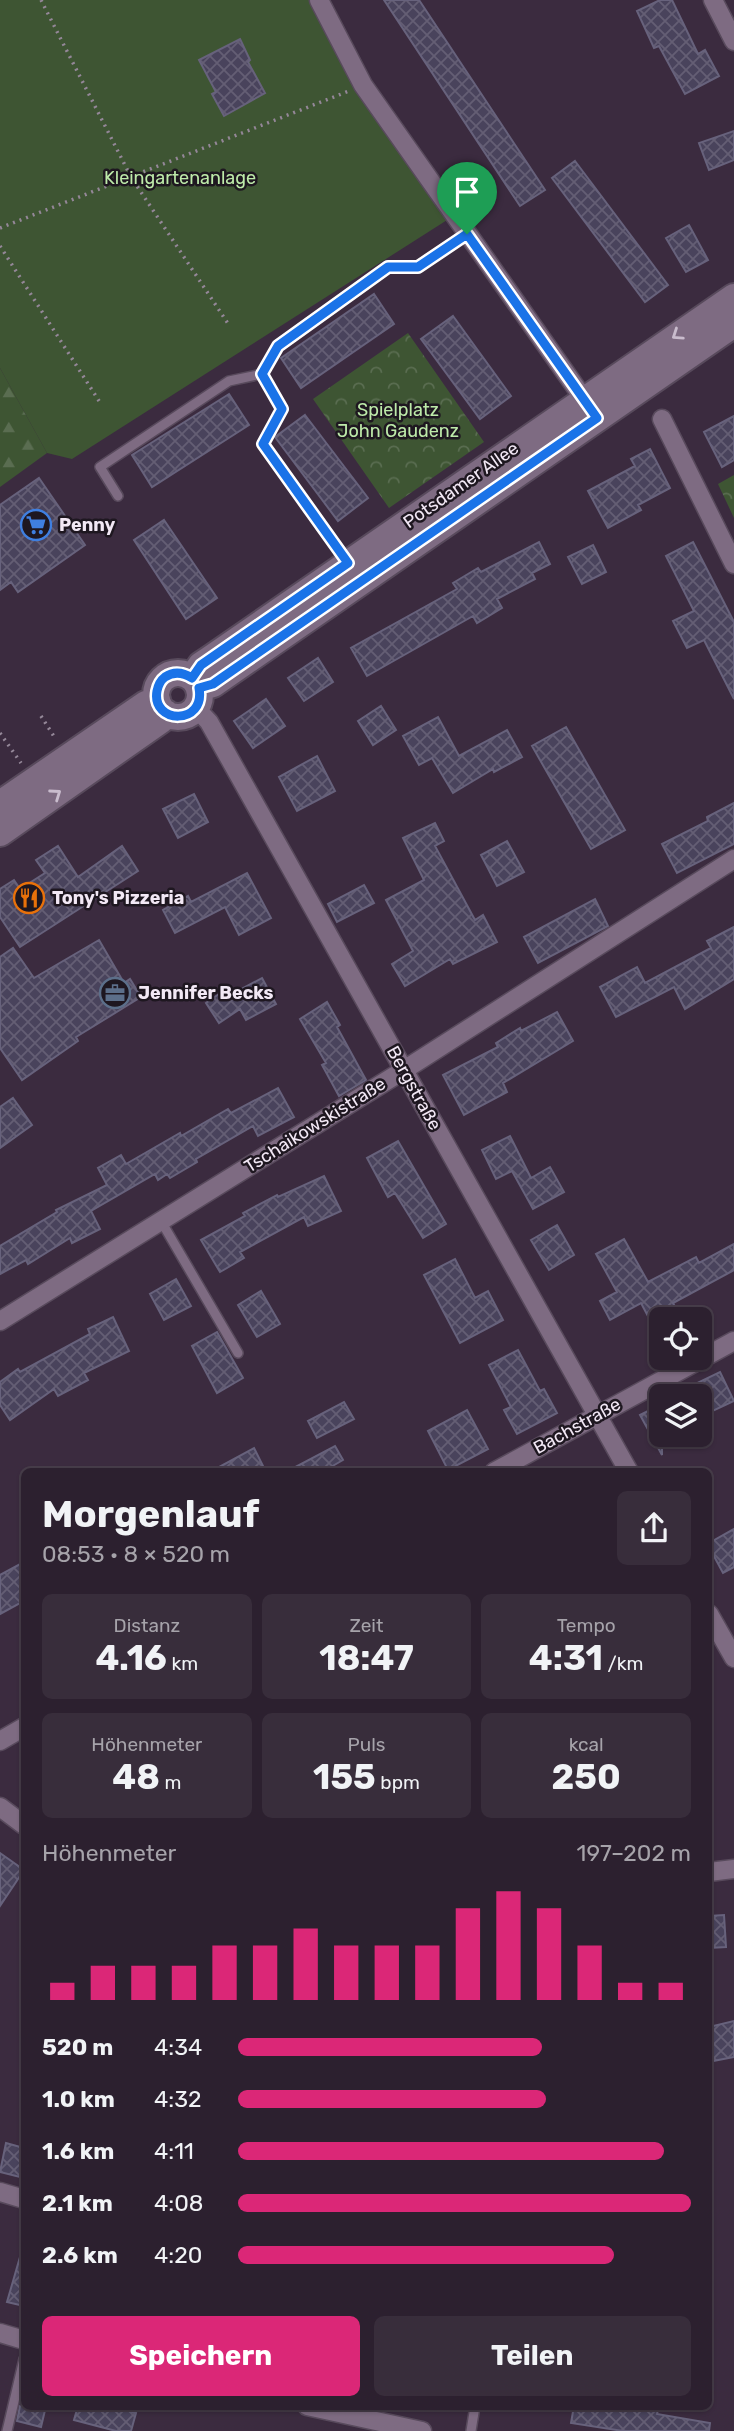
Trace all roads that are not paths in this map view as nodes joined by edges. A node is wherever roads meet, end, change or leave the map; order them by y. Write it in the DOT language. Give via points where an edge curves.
graph roads {
  1 [pos="319,0"];
  2 [pos="713,0"];
  3 [pos="734,41"];
  4 [pos="467,234"];
  5 [pos="734,297"];
  6 [pos="734,324"];
  7 [pos="262,374"];
  8 [pos="591,408"];
  9 [pos="662,419"];
  10 [pos="118,496"];
  11 [pos="734,564"];
  12 [pos="355,572"];
  13 [pos="196,691"];
  14 [pos="162,707"];
  15 [pos="0,804"];
  16 [pos="0,833"];
  17 [pos="734,859"];
  18 [pos="404,1070"];
  19 [pos="160,1221"];
  20 [pos="0,1321"];
  21 [pos="734,1341"];
  22 [pos="238,1353"];
  23 [pos="597,1416"];
  24 [pos="501,1468"];
  25 [pos="627,1468"];
  26 [pos="712,1619"];
  27 [pos="734,1658"];
  28 [pos="21,1729"];
  29 [pos="0,1741"];
  30 [pos="0,1807"];
  31 [pos="21,1823"];
  32 [pos="734,1868"];
  33 [pos="712,1872"];
  34 [pos="0,2192"];
  35 [pos="21,2198"];
  36 [pos="0,2333"];
  37 [pos="21,2339"];
  38 [pos="21,2371"];
  39 [pos="323,2410"];
  40 [pos="474,2410"];
  41 [pos="395,2428"];
  42 [pos="7,2431"];
  43 [pos="422,2431"];
  44 [pos="471,2431"];
  1 -- 4 [label="street" via="363,85"];
  2 -- 3 [label="street"];
  4 -- 7 [label="lane" via="418,267 388,267 278,346"];
  4 -- 8 [label="street"];
  5 -- 8 [label="street, Potsdamer Allee, one-way"];
  6 -- 8 [label="street, Potsdamer Allee"];
  7 -- 10 [label="lane" via="229,381 100,467"];
  7 -- 12 [label="lane" via="282,409 263,444"];
  8 -- 12 [label="street, Potsdamer Allee"];
  9 -- 11 [label="street"];
  12 -- 13 [label="street, Potsdamer Allee" via="201,665"];
  13 -- 14 [label="street" via="182,716"];
  13 -- 14 [label="street" via="180,673 167,676 158,686"];
  13 -- 18 [label="street, Bergstraße" via="209,722"];
  14 -- 15 [label="street" via="146,704"];
  16 -- 14 [label="street, one-way" via="162,720"];
  17 -- 18 [label="street, Tschaikowskistraße"];
  18 -- 19 [label="street, Tschaikowskistraße"];
  18 -- 23 [label="street, Bergstraße"];
  19 -- 20 [label="street, Tschaikowskistraße"];
  19 -- 22 [label="lane"];
  21 -- 23 [label="street, Bachstraße"];
  23 -- 24 [label="street, Bachstraße"];
  23 -- 25 [label="street, Bergstraße"];
  26 -- 27 [label="street"];
  28 -- 29 [label="street"];
  30 -- 31 [label="street"];
  32 -- 33 [label="street"];
  34 -- 35 [label="street"];
  36 -- 37 [label="street"];
  38 -- 42 [label="lane"];
  39 -- 41 [label="street"];
  40 -- 44 [label="lane"];
  41 -- 43 [label="street"];
}
